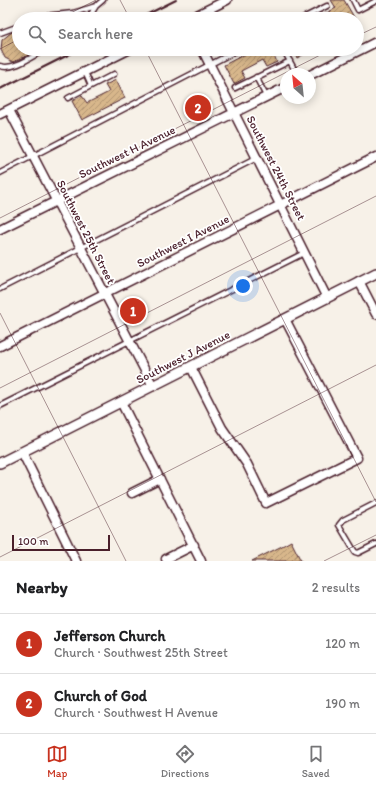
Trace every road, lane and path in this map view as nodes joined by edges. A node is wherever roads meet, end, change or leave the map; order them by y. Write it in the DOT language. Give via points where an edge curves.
graph roads {
  1 [pos="103,0"];
  2 [pos="227,0"];
  3 [pos="353,0"];
  4 [pos="376,0"];
  5 [pos="96,6"];
  6 [pos="327,6"];
  7 [pos="76,12"];
  8 [pos="92,12"];
  9 [pos="203,12"];
  10 [pos="315,12"];
  11 [pos="12,28"];
  12 [pos="0,32"];
  13 [pos="376,42"];
  14 [pos="364,48"];
  15 [pos="32,56"];
  16 [pos="116,56"];
  17 [pos="206,56"];
  18 [pos="226,56"];
  19 [pos="287,56"];
  20 [pos="348,56"];
  21 [pos="290,61"];
  22 [pos="210,64"];
  23 [pos="0,66"];
  24 [pos="294,68"];
  25 [pos="85,72"];
  26 [pos="316,72"];
  27 [pos="114,74"];
  28 [pos="256,77"];
  29 [pos="91,86"];
  30 [pos="235,88"];
  31 [pos="280,90"];
  32 [pos="266,96"];
  33 [pos="68,98"];
  34 [pos="9,110"];
  35 [pos="234,112"];
  36 [pos="0,114"];
  37 [pos="33,156"];
  38 [pos="376,157"];
  39 [pos="257,158"];
  40 [pos="0,173"];
  41 [pos="56,201"];
  42 [pos="281,205"];
  43 [pos="0,229"];
  44 [pos="81,248"];
  45 [pos="304,253"];
  46 [pos="376,273"];
  47 [pos="360,281"];
  48 [pos="0,289"];
  49 [pos="105,294"];
  50 [pos="327,298"];
  51 [pos="376,314"];
  52 [pos="285,319"];
  53 [pos="129,340"];
  54 [pos="0,346"];
  55 [pos="191,367"];
  56 [pos="153,386"];
  57 [pos="121,402"];
  58 [pos="0,406"];
  59 [pos="22,452"];
  60 [pos="0,463"];
  61 [pos="160,479"];
  62 [pos="132,493"];
  63 [pos="376,503"];
  64 [pos="376,544"];
  65 [pos="194,545"];
  66 [pos="166,559"];
  67 [pos="76,561"];
  68 [pos="201,561"];
  1 -- 5 [label="lane"];
  2 -- 9 [label="street"];
  3 -- 4 [label="lane" via="358,10"];
  5 -- 7 [label="lane"];
  5 -- 8 [label="lane"];
  6 -- 10 [label="lane"];
  11 -- 12 [label="lane"];
  13 -- 14 [label="street"];
  15 -- 23 [label="lane" via="5,68"];
  16 -- 25 [label="street"];
  17 -- 22 [label="street, Southwest 24th Street"];
  18 -- 22 [label="lane"];
  19 -- 21 [label="lane"];
  20 -- 26 [label="street"];
  21 -- 24 [label="lane"];
  21 -- 28 [label="lane"];
  22 -- 35 [label="street, Southwest 24th Street"];
  22 -- 37 [label="lane"];
  25 -- 29 [label="lane"];
  25 -- 34 [label="street"];
  27 -- 29 [label="lane"];
  28 -- 30 [label="lane"];
  28 -- 32 [label="lane"];
  29 -- 33 [label="lane"];
  31 -- 32 [label="street, Southwest H Avenue"];
  32 -- 35 [label="street, Southwest H Avenue"];
  34 -- 36 [label="street"];
  34 -- 37 [label="street, Southwest 25th Street"];
  35 -- 39 [label="street, Southwest 24th Street"];
  35 -- 41 [label="street, Southwest H Avenue"];
  37 -- 40 [label="lane"];
  37 -- 41 [label="street, Southwest 25th Street"];
  38 -- 42 [label="street, Southwest I Avenue"];
  39 -- 42 [label="street, Southwest 24th Street"];
  39 -- 44 [label="lane"];
  41 -- 43 [label="street, Southwest H Avenue"];
  41 -- 44 [label="street, Southwest 25th Street"];
  42 -- 45 [label="street, Southwest 24th Street"];
  42 -- 49 [label="street, Southwest I Avenue"];
  44 -- 48 [label="lane"];
  44 -- 49 [label="street, Southwest 25th Street"];
  45 -- 50 [label="street, Southwest 24th Street"];
  45 -- 53 [label="lane"];
  46 -- 47 [label="street, Southwest J Avenue"];
  47 -- 50 [label="street, Southwest J Avenue"];
  47 -- 51 [label="street"];
  49 -- 53 [label="street, Southwest 25th Street"];
  49 -- 54 [label="street, Southwest I Avenue"];
  50 -- 52 [label="street, Southwest J Avenue"];
  52 -- 55 [label="street, Southwest J Avenue"];
  52 -- 55 [label="street" via="357,458 266,503 247,464 222,428"];
  53 -- 56 [label="street, Southwest 25th Street"];
  53 -- 58 [label="lane"];
  55 -- 56 [label="street, Southwest J Avenue"];
  56 -- 57 [label="street, Southwest J Avenue"];
  57 -- 59 [label="street, Southwest J Avenue"];
  57 -- 61 [label="street"];
  59 -- 60 [label="street, Southwest J Avenue"];
  59 -- 67 [label="street"];
  61 -- 62 [label="street"];
  61 -- 65 [label="street"];
  63 -- 64 [label="lane" via="343,520 339,525 355,552 358,553"];
  65 -- 66 [label="street"];
  65 -- 68 [label="street"];
}
